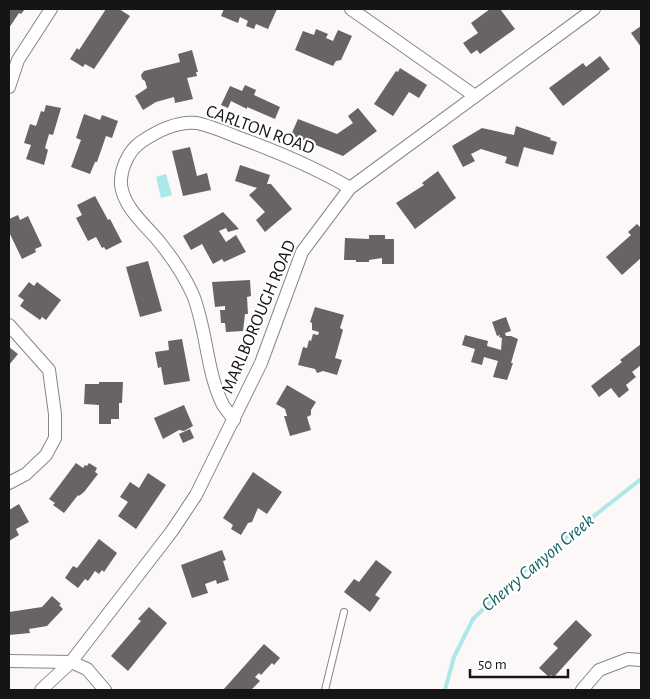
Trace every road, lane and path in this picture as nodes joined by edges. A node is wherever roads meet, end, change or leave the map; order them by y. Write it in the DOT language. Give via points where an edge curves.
graph roads {
  1 [pos="51,9"];
  2 [pos="351,9"];
  3 [pos="594,9"];
  4 [pos="9,87"];
  5 [pos="476,96"];
  6 [pos="350,188"];
  7 [pos="9,325"];
  8 [pos="234,420"];
  9 [pos="9,483"];
  10 [pos="344,612"];
  11 [pos="641,660"];
  12 [pos="9,661"];
  13 [pos="71,662"];
  14 [pos="41,690"];
  15 [pos="105,690"];
  16 [pos="325,690"];
  17 [pos="582,690"];
  1 -- 4 [label="street" via="18,60"];
  2 -- 5 [label="street"];
  3 -- 5 [label="street, MARLBOROUGH ROAD"];
  5 -- 6 [label="street, MARLBOROUGH ROAD"];
  6 -- 8 [label="street, MARLBOROUGH ROAD" via="302,252 261,363"];
  6 -- 8 [label="street, CARLTON ROAD" via="329,175 197,123 180,124 156,132 128,157 122,171 125,200 162,245 192,295 217,389"];
  7 -- 9 [label="street" via="49,370 55,438 46,455 26,474"];
  8 -- 13 [label="street, MARLBOROUGH ROAD" via="196,495 172,531"];
  10 -- 16 [label="lane"];
  11 -- 17 [label="street" via="628,659 599,670"];
  12 -- 13 [label="street"];
  13 -- 14 [label="street, MARLBOROUGH ROAD"];
  13 -- 15 [label="street" via="86,669"];
}
